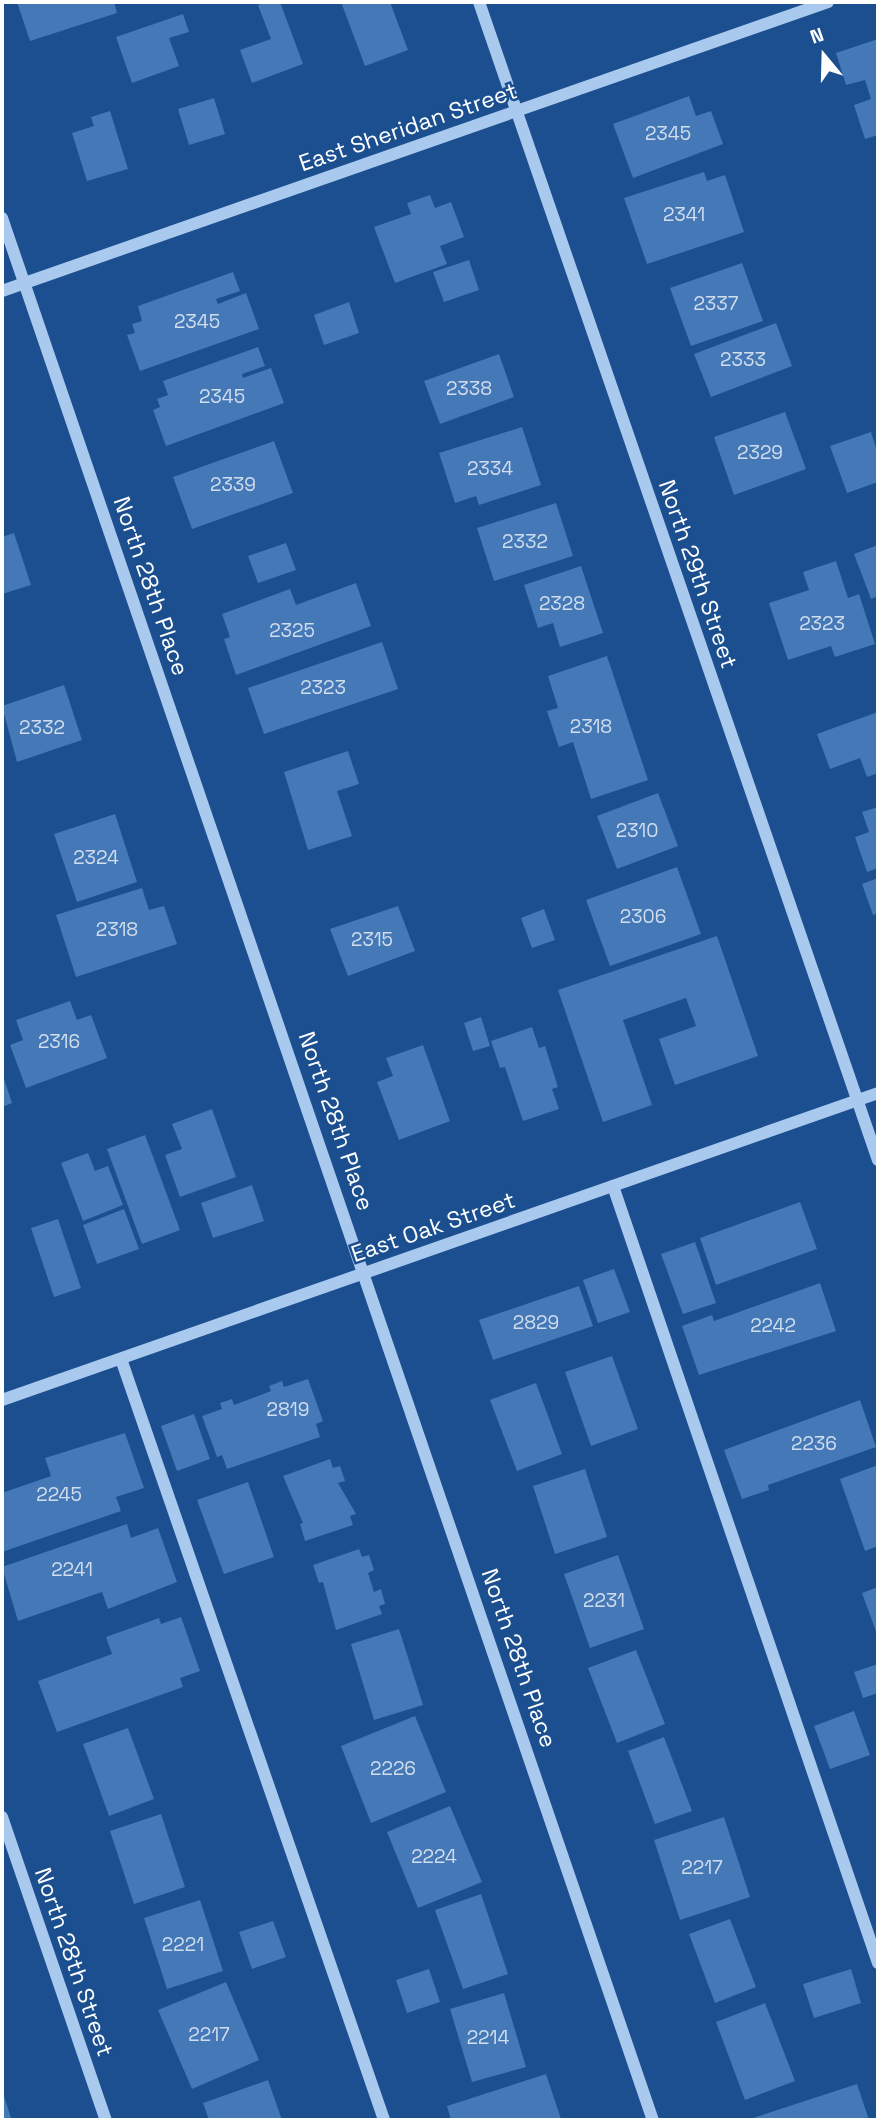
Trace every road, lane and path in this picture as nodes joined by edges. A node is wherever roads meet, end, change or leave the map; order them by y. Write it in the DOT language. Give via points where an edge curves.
graph roads {
  1 [pos="479,2"];
  2 [pos="828,2"];
  3 [pos="516,111"];
  4 [pos="2,218"];
  5 [pos="24,284"];
  6 [pos="2,292"];
  7 [pos="878,1093"];
  8 [pos="858,1100"];
  9 [pos="878,1160"];
  10 [pos="613,1186"];
  11 [pos="366,1272"];
  12 [pos="121,1359"];
  13 [pos="2,1401"];
  14 [pos="2,1817"];
  15 [pos="878,1963"];
  16 [pos="106,2120"];
  17 [pos="384,2120"];
  18 [pos="653,2120"];
  1 -- 3 [label="street, North 29th Street"];
  2 -- 3 [label="street, East Sheridan Street"];
  3 -- 5 [label="street, East Sheridan Street"];
  3 -- 8 [label="street, North 29th Street"];
  4 -- 5 [label="street, North 28th Place"];
  5 -- 6 [label="street, East Sheridan Street"];
  5 -- 11 [label="street, North 28th Place"];
  7 -- 8 [label="street, East Oak Street"];
  8 -- 9 [label="street, North 29th Street"];
  8 -- 10 [label="street, East Oak Street"];
  10 -- 11 [label="street, East Oak Street"];
  10 -- 15 [label="street"];
  11 -- 12 [label="street, East Oak Street"];
  11 -- 18 [label="street, North 28th Place"];
  12 -- 13 [label="street, East Oak Street"];
  12 -- 17 [label="street"];
  14 -- 16 [label="street, North 28th Street"];
}
